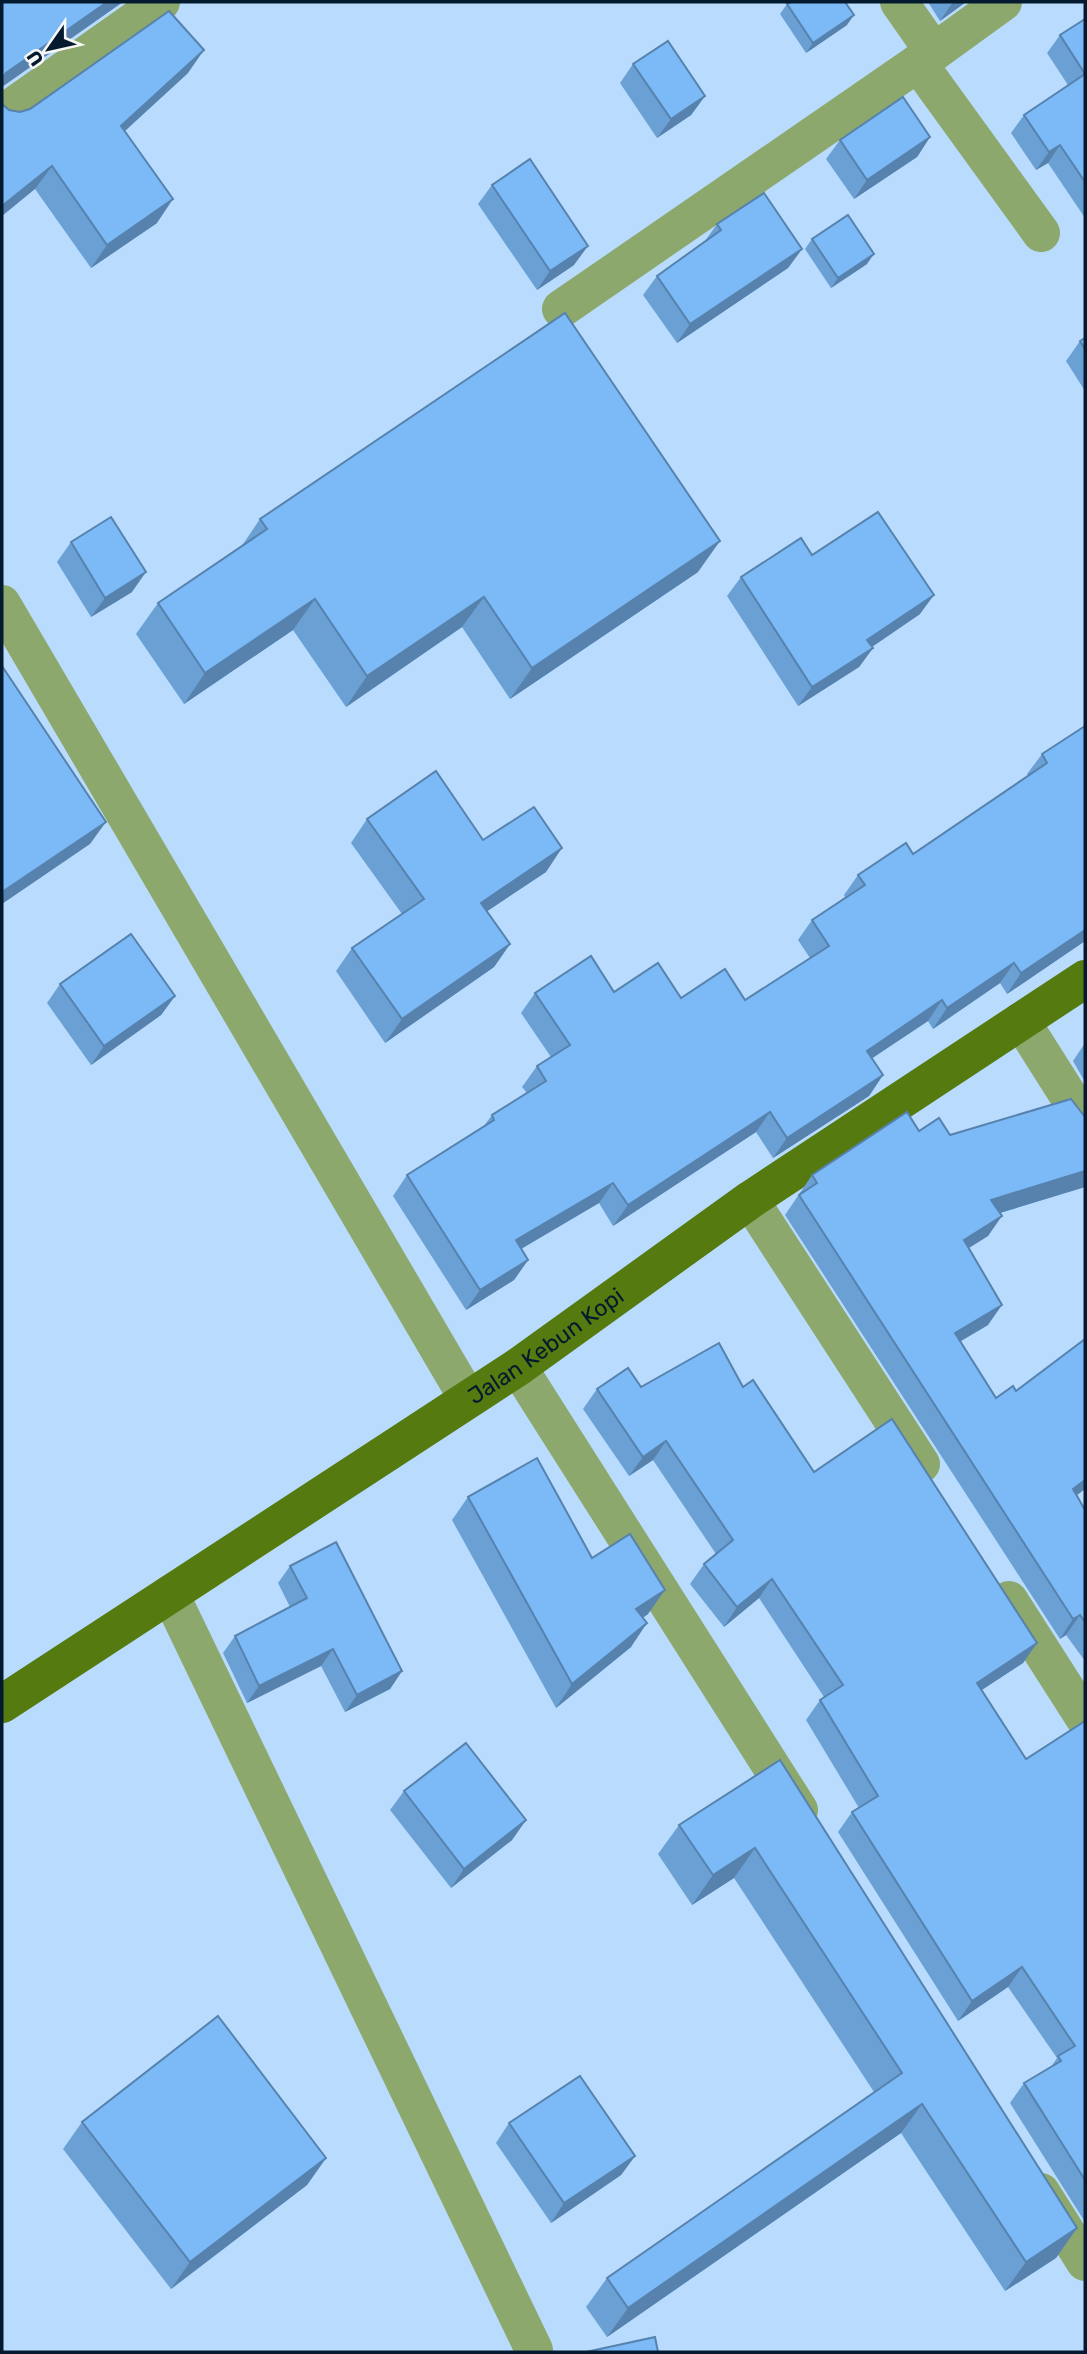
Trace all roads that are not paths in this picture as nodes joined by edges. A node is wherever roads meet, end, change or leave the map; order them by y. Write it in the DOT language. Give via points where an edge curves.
graph roads {
  1 [pos="161,2"];
  2 [pos="899,2"];
  3 [pos="1003,2"];
  4 [pos="926,58"];
  5 [pos="2,114"];
  6 [pos="1041,233"];
  7 [pos="561,309"];
  8 [pos="2,604"];
  9 [pos="15,654"];
  10 [pos="1085,979"];
  11 [pos="1021,1021"];
  12 [pos="1085,1122"];
  13 [pos="750,1200"];
  14 [pos="518,1367"];
  15 [pos="468,1399"];
  16 [pos="936,1488"];
  17 [pos="989,1569"];
  18 [pos="170,1594"];
  19 [pos="2,1704"];
  20 [pos="1085,1719"];
  21 [pos="817,1838"];
  22 [pos="1026,2167"];
  23 [pos="1085,2262"];
  24 [pos="534,2350"];
  1 -- 5 [label="street"];
  2 -- 4 [label="street"];
  3 -- 4 [label="street"];
  4 -- 6 [label="street"];
  4 -- 7 [label="street"];
  8 -- 9 [label="street"];
  9 -- 15 [label="street"];
  10 -- 11 [label="main road, Jalan Kebun Kopi"];
  11 -- 12 [label="street"];
  11 -- 13 [label="main road, Jalan Kebun Kopi"];
  13 -- 14 [label="main road, Jalan Kebun Kopi"];
  13 -- 16 [label="street"];
  14 -- 15 [label="main road, Jalan Kebun Kopi"];
  14 -- 21 [label="street"];
  15 -- 18 [label="main road, Jalan Kebun Kopi"];
  17 -- 20 [label="street"];
  18 -- 19 [label="main road, Jalan Kebun Kopi"];
  18 -- 24 [label="street"];
  22 -- 23 [label="street"];
}
